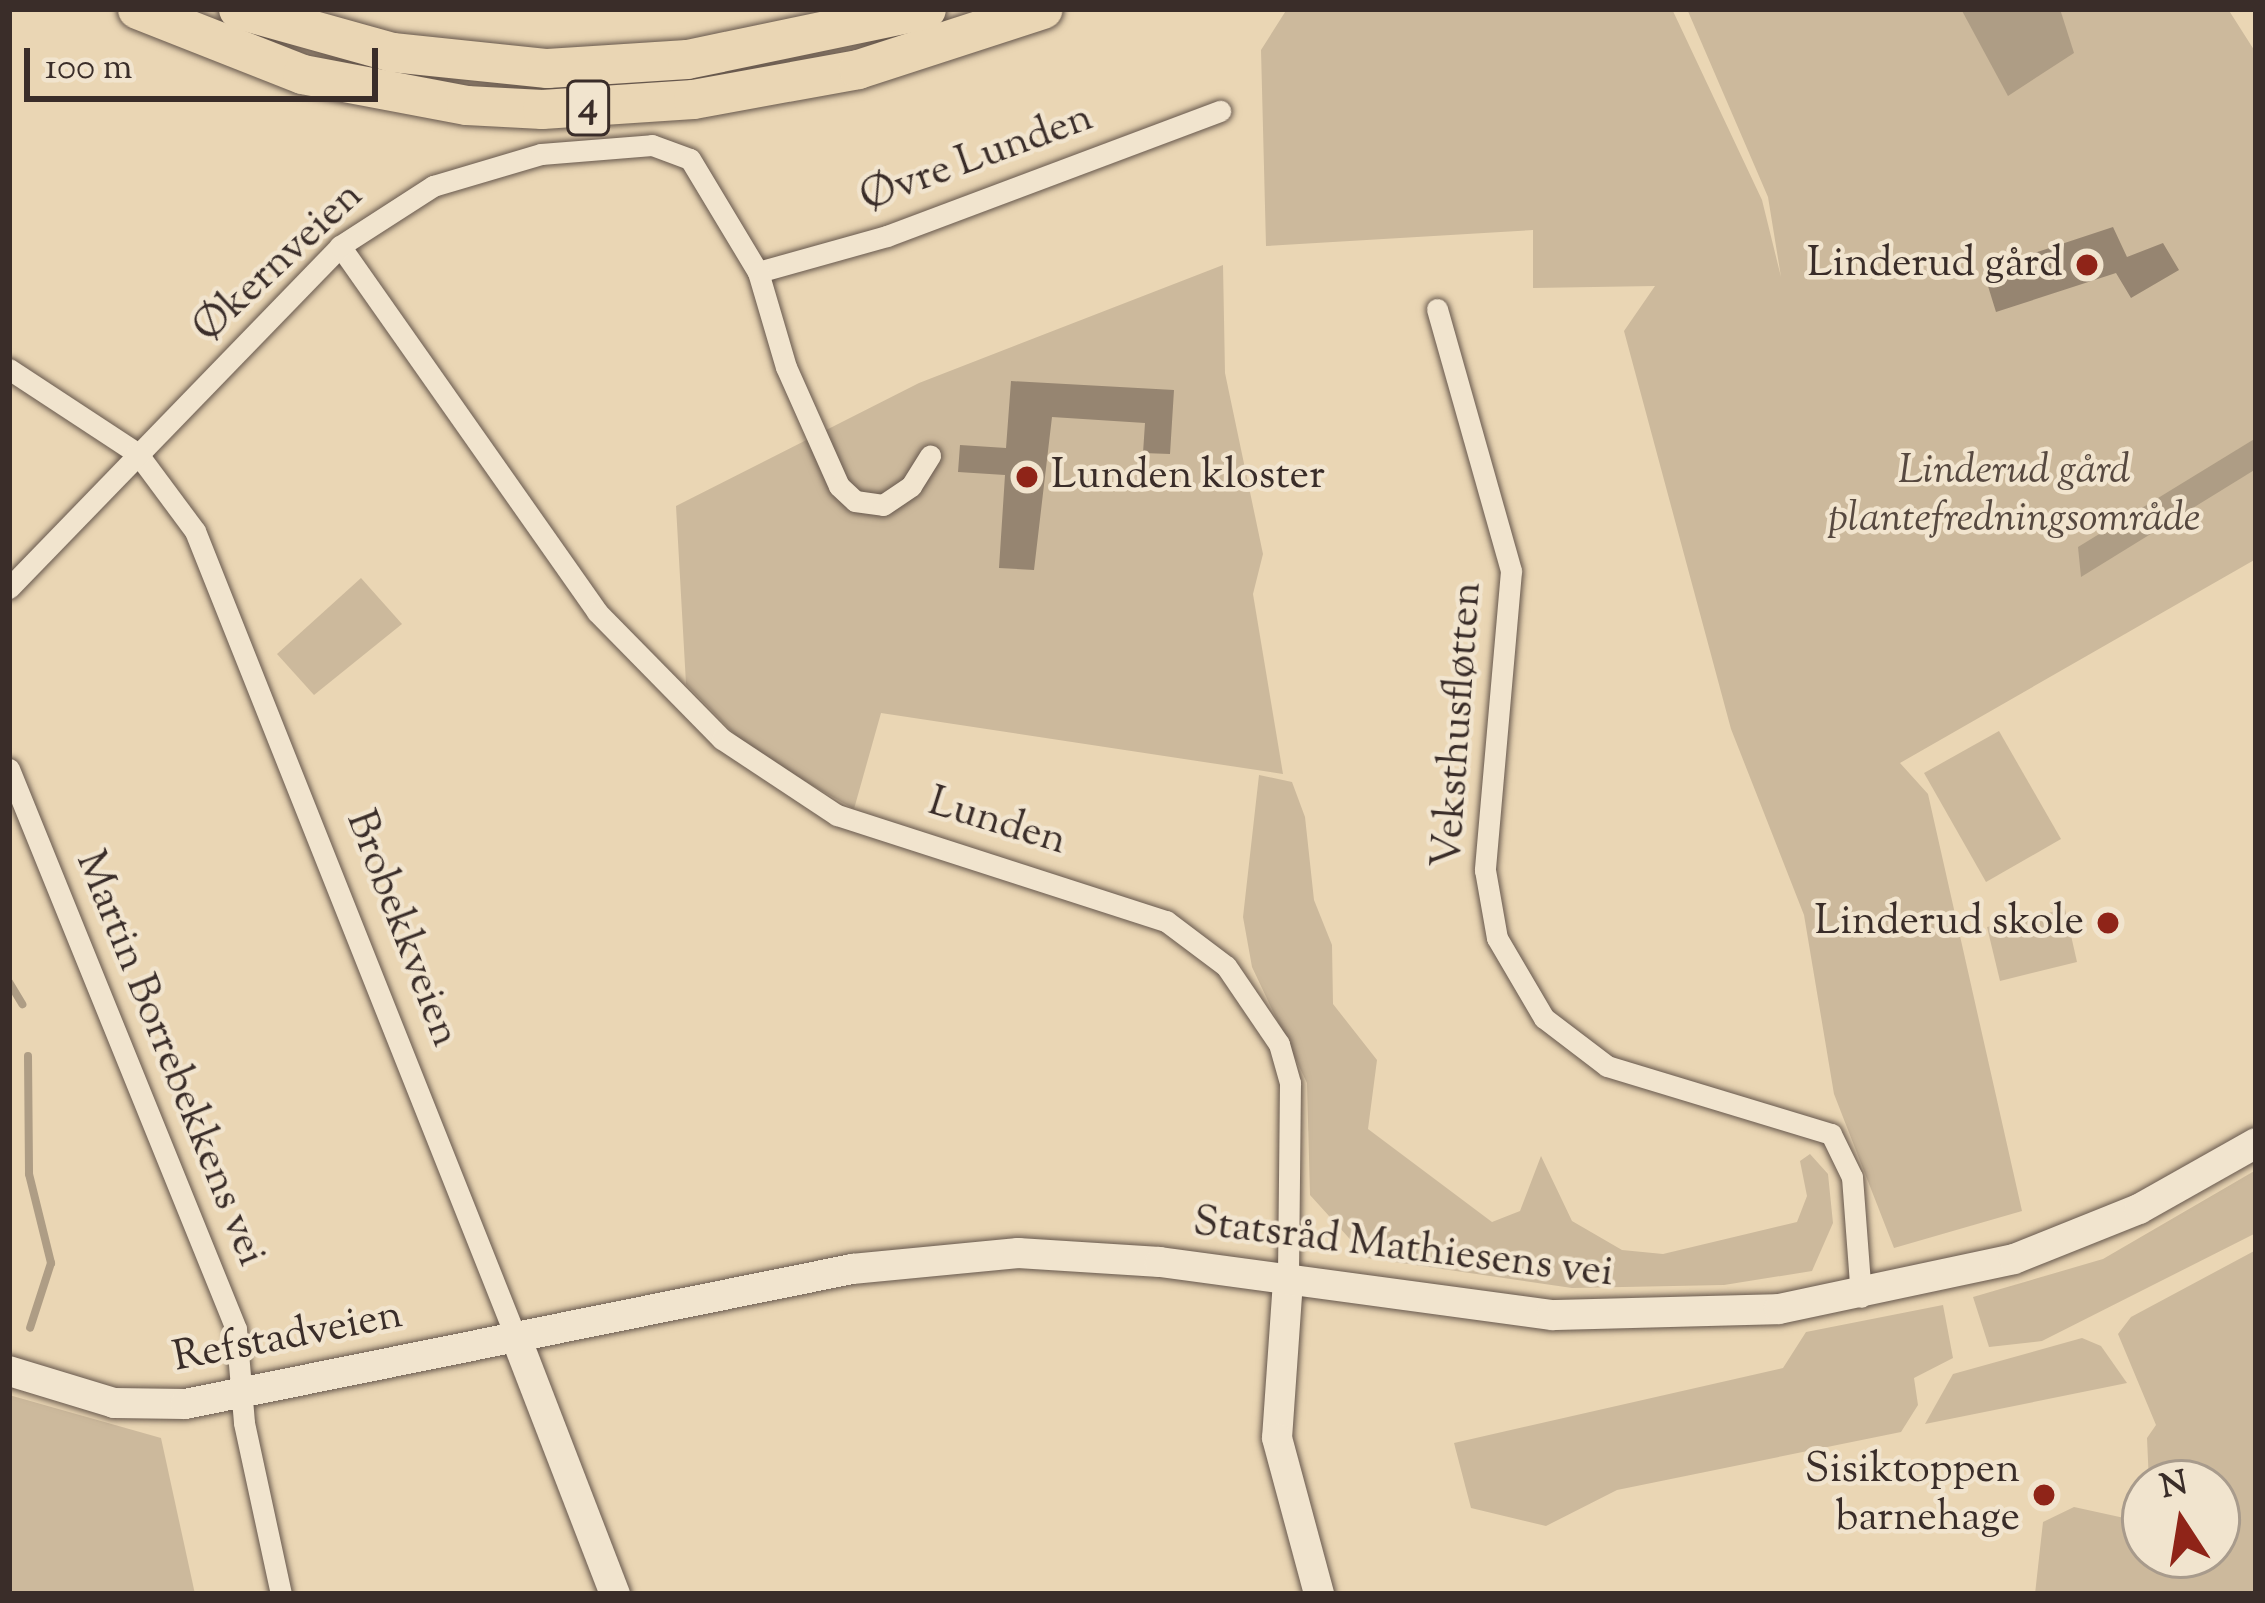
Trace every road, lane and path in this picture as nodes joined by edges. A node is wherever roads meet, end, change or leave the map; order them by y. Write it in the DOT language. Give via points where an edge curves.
graph roads {
  1 [pos="136,9"];
  2 [pos="238,9"];
  3 [pos="926,9"];
  4 [pos="1043,9"];
  5 [pos="1220,111"];
  6 [pos="340,246"];
  7 [pos="758,272"];
  8 [pos="1437,309"];
  9 [pos="9,369"];
  10 [pos="137,453"];
  11 [pos="930,456"];
  12 [pos="9,588"];
  13 [pos="9,769"];
  14 [pos="2256,1143"];
  15 [pos="1288,1281"];
  16 [pos="1861,1297"];
  17 [pos="515,1335"];
  18 [pos="9,1372"];
  19 [pos="244,1393"];
  20 [pos="281,1594"];
  21 [pos="615,1594"];
  22 [pos="1319,1594"];
  1 -- 4 [label="highway, 4" via="302,74 466,105 542,109 693,99 858,69"];
  2 -- 3 [label="highway, 4" via="392,52 547,68 706,56"];
  5 -- 7 [label="street, Øvre Lunden" via="886,236"];
  6 -- 7 [label="street, Økernveien" via="398,205 480,167 638,145 679,153 710,183"];
  6 -- 10 [label="street, Økernveien"];
  6 -- 15 [label="street, Lunden" via="597,612 722,739 836,814 1166,921 1226,966 1279,1044 1293,1099"];
  7 -- 11 [label="street" via="786,367 846,495 892,501"];
  8 -- 16 [label="street, Veksthusfløtten" via="1511,571 1485,870 1497,938 1544,1018 1607,1066 1832,1134 1852,1177"];
  9 -- 10 [label="street, Brobekkveien"];
  10 -- 12 [label="street, Økernveien"];
  10 -- 17 [label="street, Brobekkveien" via="209,560"];
  13 -- 19 [label="street, Martin Borrebekkens vei" via="236,1329"];
  14 -- 16 [label="street, Statsråd Mathiesens vei" via="2095,1229"];
  15 -- 16 [label="street, Statsråd Mathiesens vei" via="1597,1318"];
  15 -- 17 [label="street, Statsråd Mathiesens vei" via="1093,1255 974,1254"];
  15 -- 22 [label="street, Lunden" via="1277,1438"];
  17 -- 19 [label="street, Refstadveien"];
  17 -- 21 [label="street, Brobekkveien"];
  18 -- 19 [label="street, Refstadveien" via="139,1406"];
  19 -- 20 [label="street, Martin Borrebekkens vei"];
}
